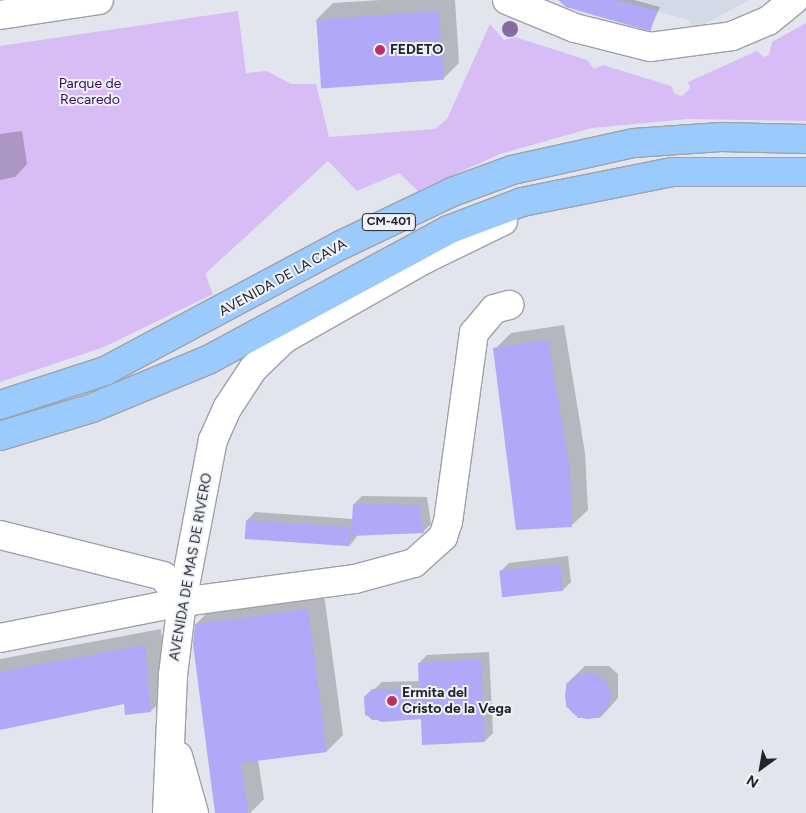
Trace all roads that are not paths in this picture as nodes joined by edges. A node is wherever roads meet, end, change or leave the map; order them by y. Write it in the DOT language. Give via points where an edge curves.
graph roads {
  1 [pos="99,0"];
  2 [pos="507,0"];
  3 [pos="794,0"];
  4 [pos="0,15"];
  5 [pos="806,139"];
  6 [pos="806,172"];
  7 [pos="576,188"];
  8 [pos="509,305"];
  9 [pos="0,405"];
  10 [pos="0,436"];
  11 [pos="0,535"];
  12 [pos="182,602"];
  13 [pos="0,638"];
  14 [pos="173,738"];
  15 [pos="167,813"];
  16 [pos="194,813"];
  1 -- 4 [label="street"];
  2 -- 3 [label="street" via="575,28 650,47 732,36 768,21"];
  5 -- 9 [label="main road, AVENIDA DE LA CAVA / CM-401" via="721,137 634,143 512,170 452,192 341,245 105,371"];
  6 -- 7 [label="main road, CM-401" via="672,172"];
  7 -- 10 [label="main road, CM-401" via="522,202 448,230 269,329 154,384"];
  7 -- 12 [label="street, AVENIDA DE MAS DE RIVERO" via="423,260 284,339 253,369 213,440"];
  8 -- 12 [label="street" via="494,310 474,333 448,522 429,552 401,569 362,577"];
  11 -- 12 [label="street" via="163,576"];
  12 -- 13 [label="street"];
  12 -- 14 [label="street, AVENIDA DE MAS DE RIVERO" via="173,674"];
  14 -- 15 [label="street, AVENIDA DE MAS DE RIVERO"];
  14 -- 16 [label="street"];
}
